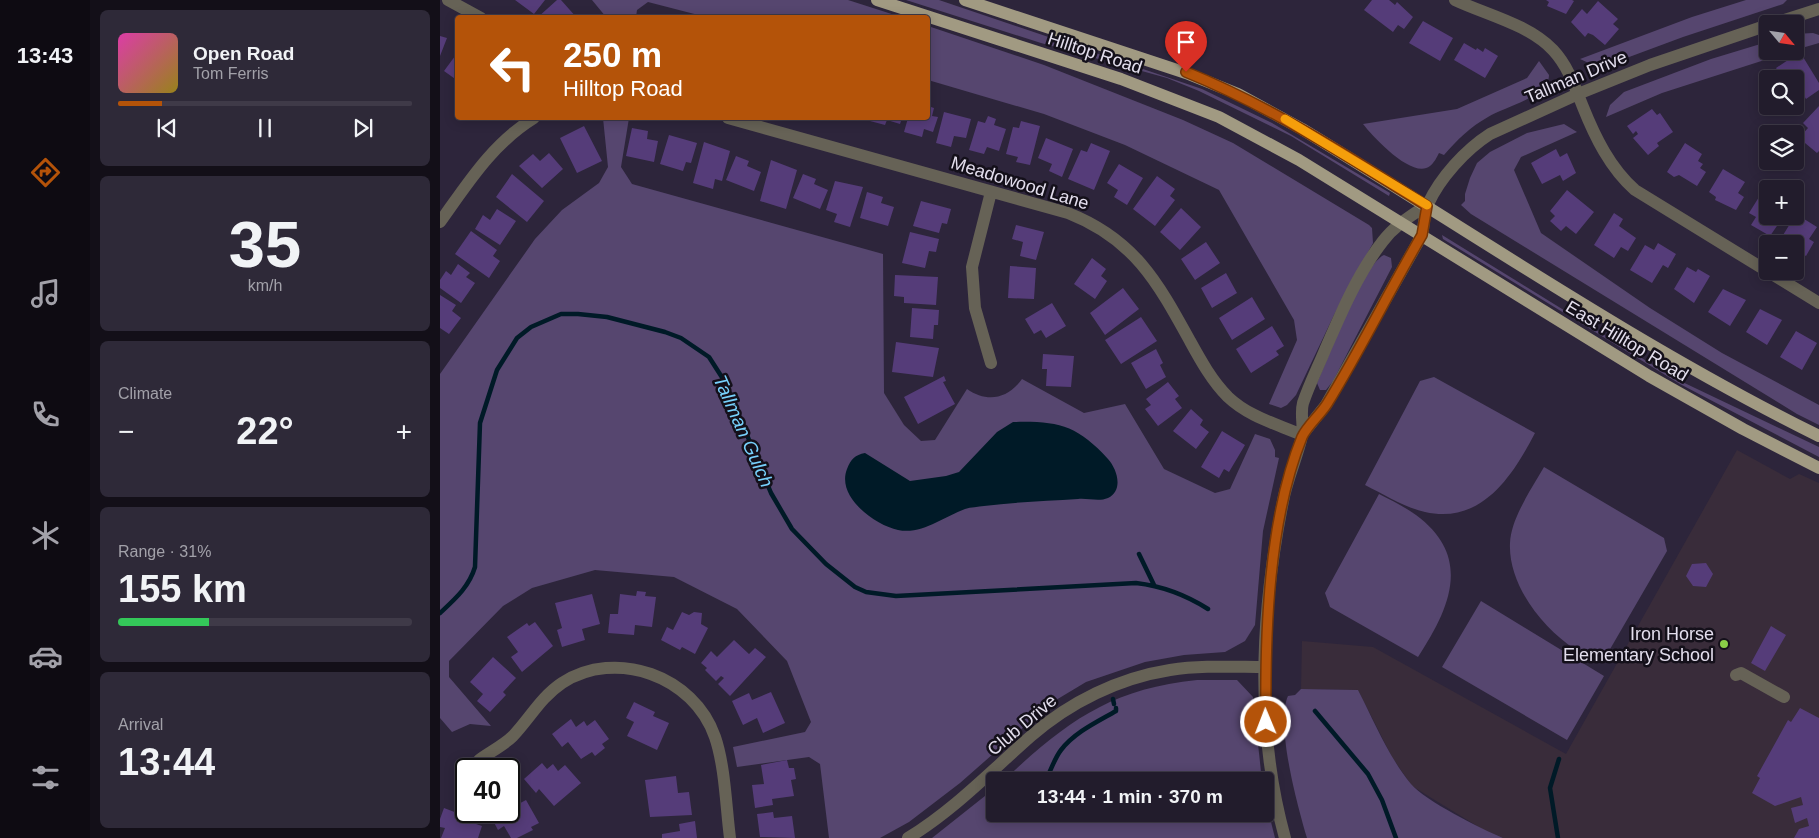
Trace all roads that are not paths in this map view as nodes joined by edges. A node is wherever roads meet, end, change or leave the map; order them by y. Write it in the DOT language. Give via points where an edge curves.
graph roads {
  1 [pos="448,0"];
  2 [pos="877,0"];
  3 [pos="965,0"];
  4 [pos="1455,0"];
  5 [pos="1819,9"];
  6 [pos="476,15"];
  7 [pos="923,15"];
  8 [pos="1800,15"];
  9 [pos="930,17"];
  10 [pos="1759,28"];
  11 [pos="1578,94"];
  12 [pos="531,120"];
  13 [pos="735,120"];
  14 [pos="991,192"];
  15 [pos="1427,206"];
  16 [pos="440,222"];
  17 [pos="1401,222"];
  18 [pos="1422,235"];
  19 [pos="1819,303"];
  20 [pos="992,363"];
  21 [pos="1302,435"];
  22 [pos="1819,436"];
  23 [pos="1819,468"];
  24 [pos="1266,667"];
  25 [pos="1736,675"];
  26 [pos="1784,697"];
  27 [pos="482,758"];
  28 [pos="730,838"];
  29 [pos="908,838"];
  30 [pos="1285,838"];
  1 -- 6 [label="street"];
  2 -- 7 [label="main road, Hilltop Road"];
  3 -- 15 [label="main road, Hilltop Road" via="1222,87 1302,129"];
  4 -- 11 [label="street" via="1526,31 1546,44 1559,57"];
  5 -- 8 [label="street"];
  9 -- 17 [label="main road, Hilltop Road" via="1120,79 1219,116 1292,155"];
  10 -- 11 [label="street, Tallman Drive" via="1685,52"];
  11 -- 15 [label="street, Tallman Drive" via="1478,142"];
  11 -- 19 [label="street" via="1606,155 1630,185"];
  12 -- 16 [label="street" via="492,152"];
  13 -- 14 [label="street, Meadowood Lane"];
  14 -- 20 [label="street" via="974,254 972,275 976,308"];
  14 -- 21 [label="street, Meadowood Lane" via="1068,213 1093,223 1112,236 1134,254 1154,278 1206,368 1226,394 1257,417"];
  15 -- 17 [label="street, Tallman Drive"];
  15 -- 18 [label="street, Tallman Drive"];
  15 -- 22 [label="main road, East Hilltop Road" via="1647,342 1746,399"];
  17 -- 18 [label="main road, Hilltop Road"];
  17 -- 21 [label="street, Tallman Drive" via="1377,250 1338,322 1303,404"];
  18 -- 21 [label="street, Tallman Drive" via="1326,405"];
  18 -- 23 [label="main road, East Hilltop Road" via="1649,376"];
  21 -- 24 [label="street, Tallman Drive" via="1281,508 1269,607"];
  24 -- 29 [label="street, Club Drive" via="1171,670 1137,678 1098,693 1049,722 974,788"];
  24 -- 30 [label="street, Tallman Drive" via="1269,764"];
  25 -- 26 [label="street" via="1742,673"];
  27 -- 28 [label="street" via="511,738 544,697 563,682 600,668 640,670 678,688 708,721 718,750"];
}
